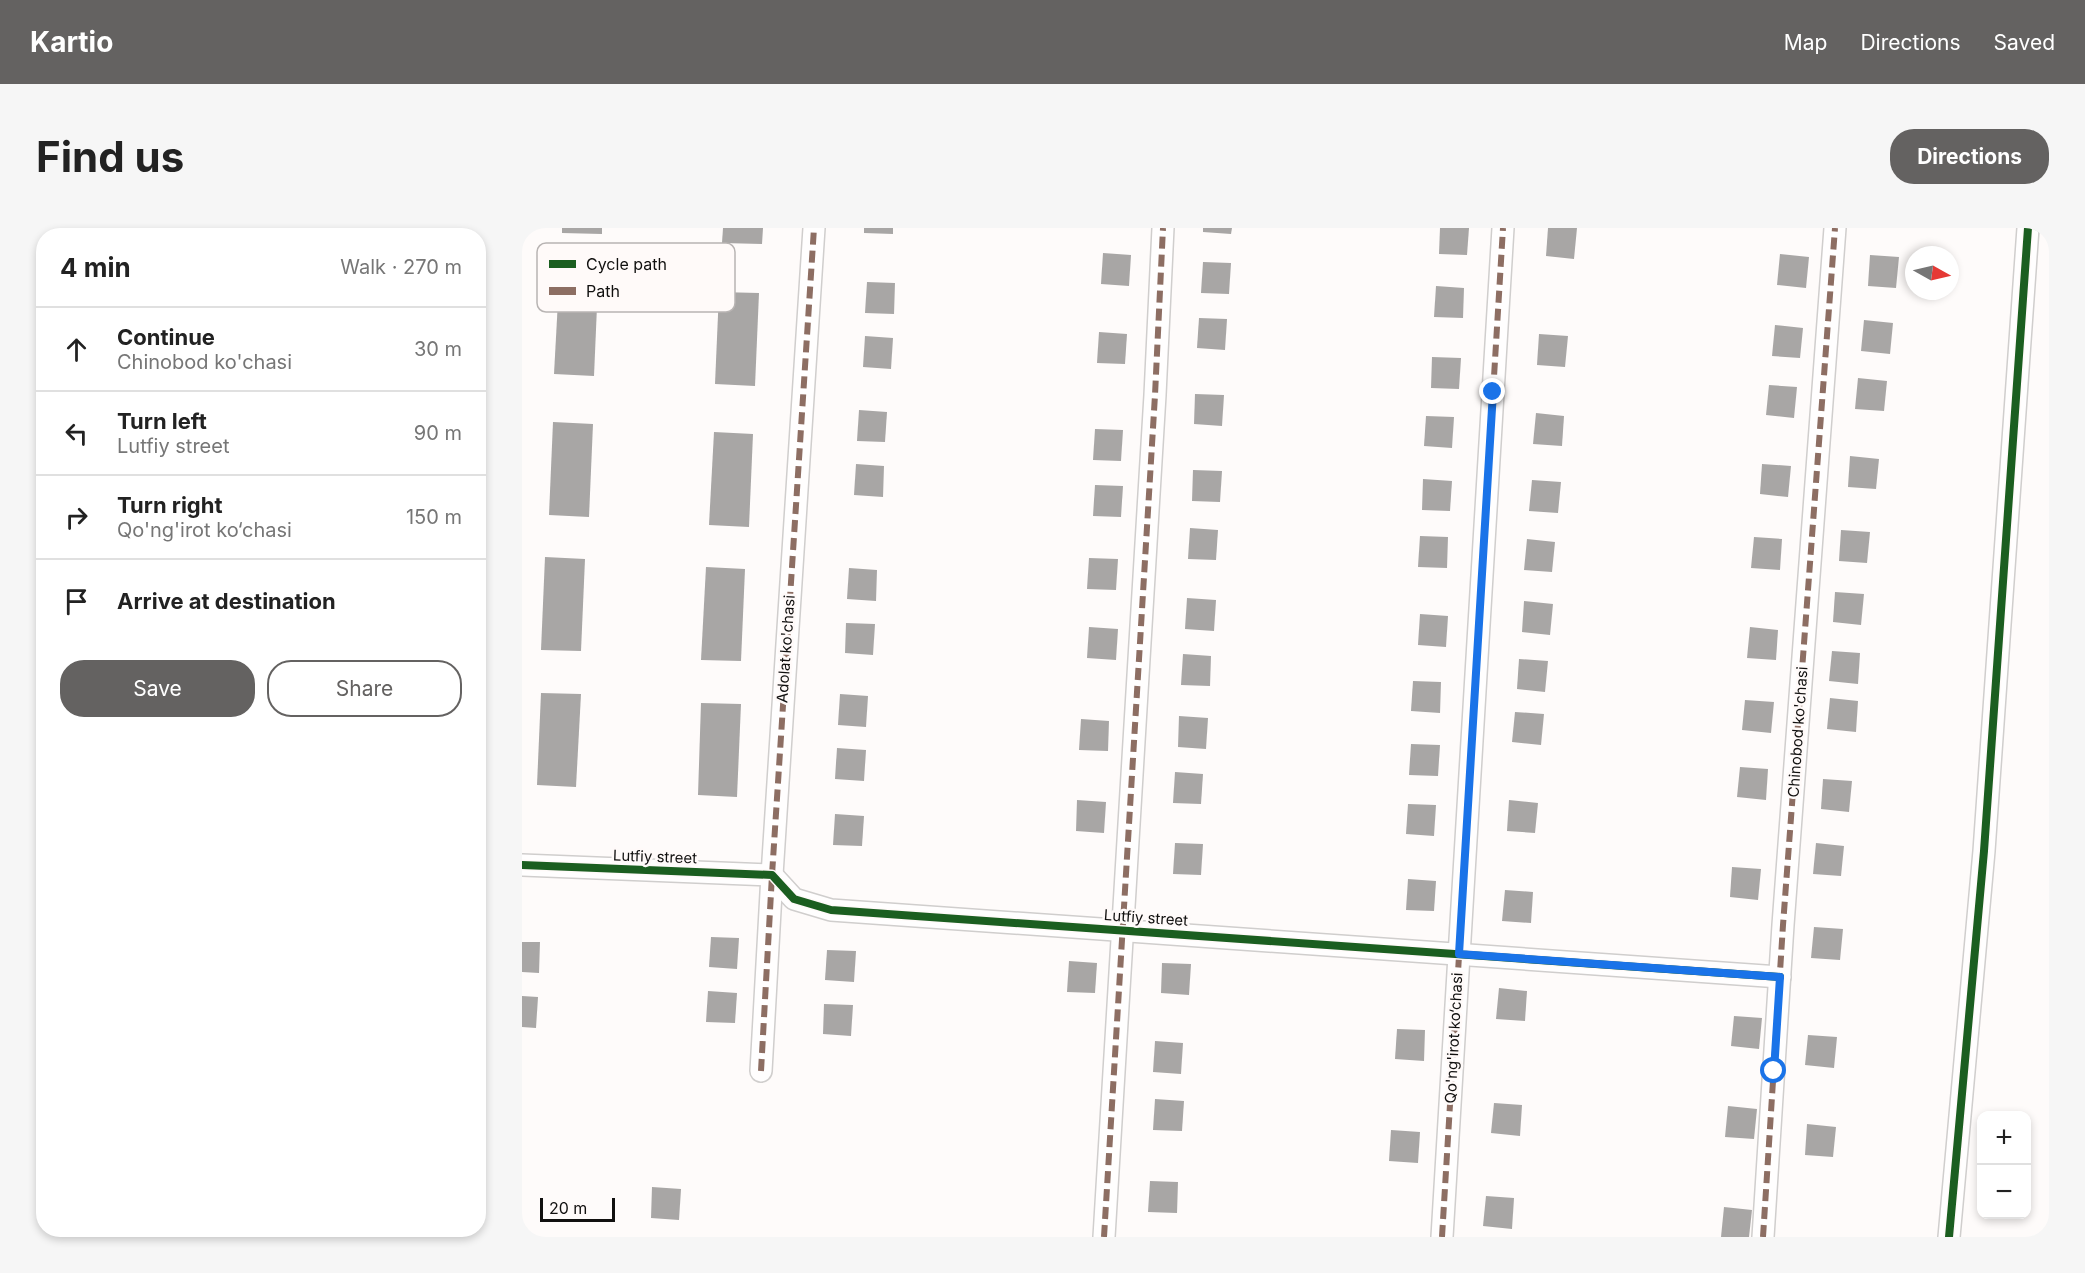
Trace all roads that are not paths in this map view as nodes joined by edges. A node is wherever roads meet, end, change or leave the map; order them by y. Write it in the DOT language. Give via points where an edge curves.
graph roads {
  1 [pos="814,228"];
  2 [pos="1163,228"];
  3 [pos="1503,228"];
  4 [pos="1835,228"];
  5 [pos="2028,228"];
  6 [pos="522,866"];
  7 [pos="772,875"];
  8 [pos="1122,930"];
  9 [pos="1459,954"];
  10 [pos="1780,977"];
  11 [pos="761,1071"];
  12 [pos="1104,1237"];
  13 [pos="1442,1237"];
  14 [pos="1763,1237"];
  15 [pos="1949,1237"];
  1 -- 7 [label="street, Adolat ko'chasi"];
  2 -- 8 [label="street"];
  3 -- 9 [label="street, Qo'ng'irot ko‘chasi"];
  4 -- 10 [label="street, Chinobod ko'chasi"];
  5 -- 15 [label="street" via="1984,851"];
  6 -- 7 [label="street, Lutfiy street"];
  7 -- 8 [label="street, Lutfiy street" via="794,900 831,910"];
  7 -- 11 [label="street, Adolat ko'chasi"];
  8 -- 9 [label="street, Lutfiy street"];
  8 -- 12 [label="street"];
  9 -- 10 [label="street, Lutfiy street"];
  9 -- 13 [label="street, Qo'ng'irot ko‘chasi"];
  10 -- 14 [label="street, Chinobod ko'chasi"];
}
